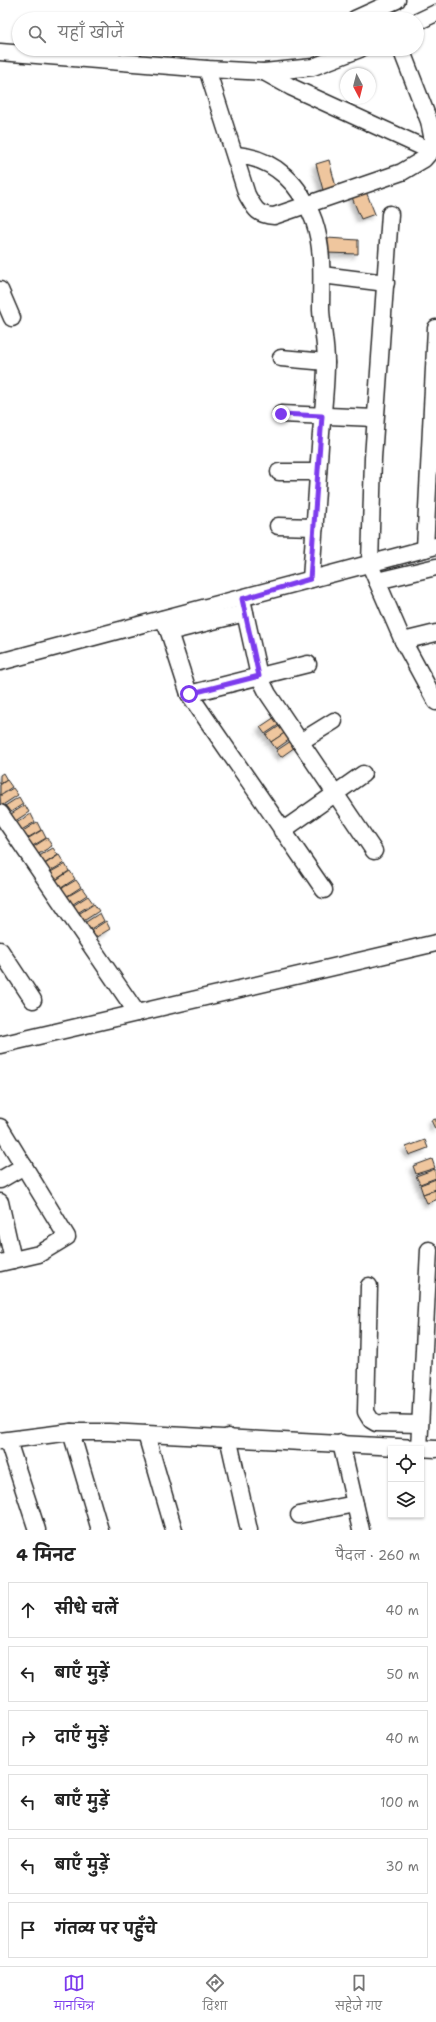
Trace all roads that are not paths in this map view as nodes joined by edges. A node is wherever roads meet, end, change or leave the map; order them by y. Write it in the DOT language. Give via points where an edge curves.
graph roads {
  1 [pos="397,0"];
  2 [pos="370,12"];
  3 [pos="436,13"];
  4 [pos="424,19"];
  5 [pos="0,52"];
  6 [pos="12,53"];
  7 [pos="49,56"];
  8 [pos="342,56"];
  9 [pos="404,56"];
  10 [pos="207,69"];
  11 [pos="264,72"];
  12 [pos="431,151"];
  13 [pos="236,155"];
  14 [pos="306,204"];
  15 [pos="390,214"];
  16 [pos="322,275"];
  17 [pos="386,283"];
  18 [pos="0,290"];
  19 [pos="12,318"];
  20 [pos="436,328"];
  21 [pos="281,358"];
  22 [pos="326,362"];
  23 [pos="434,392"];
  24 [pos="281,414"];
  25 [pos="322,416"];
  26 [pos="375,418"];
  27 [pos="279,472"];
  28 [pos="318,472"];
  29 [pos="278,526"];
  30 [pos="315,527"];
  31 [pos="431,548"];
  32 [pos="370,565"];
  33 [pos="436,567"];
  34 [pos="310,579"];
  35 [pos="377,581"];
  36 [pos="244,606"];
  37 [pos="166,626"];
  38 [pos="436,633"];
  39 [pos="403,641"];
  40 [pos="0,662"];
  41 [pos="308,664"];
  42 [pos="259,676"];
  43 [pos="189,694"];
  44 [pos="436,702"];
  45 [pos="334,721"];
  46 [pos="300,742"];
  47 [pos="363,774"];
  48 [pos="334,794"];
  49 [pos="0,813"];
  50 [pos="282,831"];
  51 [pos="374,851"];
  52 [pos="324,890"];
  53 [pos="436,943"];
  54 [pos="0,950"];
  55 [pos="33,1000"];
  56 [pos="137,1013"];
  57 [pos="0,1045"];
  58 [pos="0,1127"];
  59 [pos="24,1166"];
  60 [pos="0,1180"];
  61 [pos="0,1202"];
  62 [pos="429,1250"];
  63 [pos="7,1261"];
  64 [pos="369,1286"];
  65 [pos="426,1416"];
  66 [pos="71,1432"];
  67 [pos="146,1434"];
  68 [pos="228,1437"];
  69 [pos="4,1441"];
  70 [pos="341,1443"];
  71 [pos="420,1446"];
  72 [pos="388,1447"];
  73 [pos="424,1449"];
  74 [pos="436,1450"];
  75 [pos="355,1504"];
  76 [pos="299,1515"];
  77 [pos="37,1530"];
  78 [pos="100,1530"];
  79 [pos="174,1530"];
  80 [pos="249,1530"];
  81 [pos="361,1530"];
  1 -- 2 [label="street"];
  3 -- 4 [label="street"];
  5 -- 6 [label="street"];
  7 -- 10 [label="street"];
  8 -- 11 [label="street" via="313,67"];
  9 -- 12 [label="street" via="429,121 433,141"];
  10 -- 11 [label="street"];
  10 -- 13 [label="street"];
  11 -- 12 [label="street" via="290,87"];
  12 -- 14 [label="street" via="424,159 402,172"];
  13 -- 14 [label="street" via="249,156 284,173 296,185"];
  13 -- 14 [label="street" via="247,195 256,210 263,215 274,216"];
  14 -- 16 [label="street" via="314,220 319,240"];
  15 -- 17 [label="street"];
  16 -- 17 [label="street"];
  16 -- 22 [label="street" via="321,312"];
  17 -- 26 [label="street"];
  18 -- 19 [label="street"];
  20 -- 23 [label="street"];
  21 -- 22 [label="street"];
  22 -- 25 [label="street"];
  23 -- 31 [label="street"];
  24 -- 25 [label="street"];
  25 -- 26 [label="street"];
  25 -- 28 [label="street"];
  26 -- 32 [label="street"];
  27 -- 28 [label="street"];
  28 -- 30 [label="street"];
  29 -- 30 [label="street"];
  30 -- 34 [label="street"];
  31 -- 32 [label="street"];
  32 -- 34 [label="street" via="344,569"];
  32 -- 35 [label="street"];
  33 -- 35 [label="street"];
  34 -- 36 [label="street"];
  35 -- 39 [label="street"];
  36 -- 37 [label="street"];
  36 -- 42 [label="street"];
  37 -- 40 [label="street"];
  37 -- 43 [label="street"];
  38 -- 39 [label="street"];
  39 -- 44 [label="street"];
  41 -- 42 [label="street"];
  42 -- 43 [label="street"];
  42 -- 46 [label="street"];
  43 -- 50 [label="street"];
  45 -- 46 [label="street"];
  46 -- 48 [label="street"];
  47 -- 48 [label="street"];
  48 -- 50 [label="street"];
  48 -- 51 [label="street"];
  49 -- 56 [label="street"];
  50 -- 52 [label="street"];
  53 -- 56 [label="street"];
  54 -- 55 [label="street"];
  56 -- 57 [label="street"];
  58 -- 59 [label="street"];
  59 -- 60 [label="street"];
  59 -- 63 [label="street" via="67,1237 39,1254"];
  61 -- 63 [label="street"];
  62 -- 65 [label="street"];
  64 -- 65 [label="street" via="366,1412 376,1423"];
  65 -- 71 [label="street"];
  66 -- 67 [label="street"];
  66 -- 69 [label="street"];
  66 -- 78 [label="street"];
  67 -- 68 [label="street"];
  67 -- 79 [label="street"];
  68 -- 70 [label="street"];
  68 -- 80 [label="street"];
  69 -- 77 [label="street"];
  70 -- 72 [label="street"];
  70 -- 75 [label="street"];
  73 -- 74 [label="street"];
  75 -- 76 [label="street"];
  75 -- 81 [label="street"];
}
